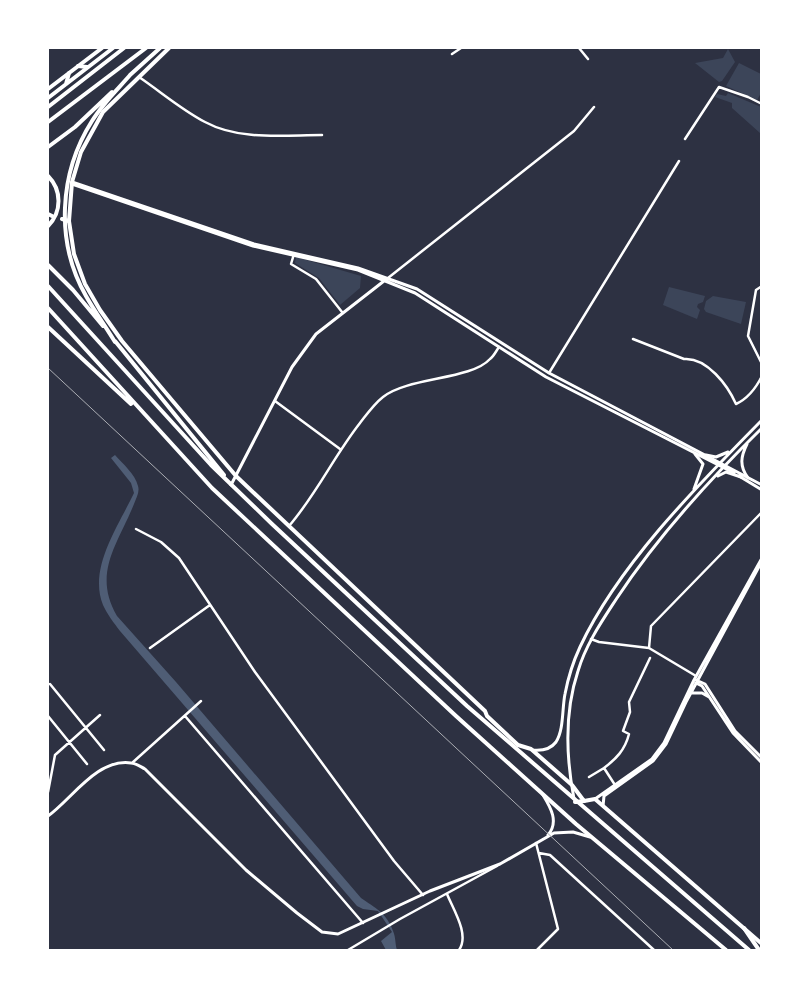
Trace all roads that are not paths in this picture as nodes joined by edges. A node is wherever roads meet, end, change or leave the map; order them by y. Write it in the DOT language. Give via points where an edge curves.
graph roads {
  1 [pos="102,48"];
  2 [pos="113,48"];
  3 [pos="124,48"];
  4 [pos="146,48"];
  5 [pos="160,48"];
  6 [pos="169,48"];
  7 [pos="461,48"];
  8 [pos="579,48"];
  9 [pos="452,54"];
  10 [pos="588,59"];
  11 [pos="78,66"];
  12 [pos="87,67"];
  13 [pos="69,73"];
  14 [pos="131,74"];
  15 [pos="138,76"];
  16 [pos="66,84"];
  17 [pos="48,89"];
  18 [pos="48,98"];
  19 [pos="762,104"];
  20 [pos="594,107"];
  21 [pos="48,108"];
  22 [pos="48,122"];
  23 [pos="322,135"];
  24 [pos="685,139"];
  25 [pos="48,147"];
  26 [pos="679,161"];
  27 [pos="48,176"];
  28 [pos="72,183"];
  29 [pos="62,219"];
  30 [pos="69,221"];
  31 [pos="48,226"];
  32 [pos="294,254"];
  33 [pos="48,265"];
  34 [pos="386,280"];
  35 [pos="48,286"];
  36 [pos="762,286"];
  37 [pos="48,308"];
  38 [pos="342,312"];
  39 [pos="48,326"];
  40 [pos="633,339"];
  41 [pos="115,342"];
  42 [pos="499,347"];
  43 [pos="762,364"];
  44 [pos="549,372"];
  45 [pos="762,376"];
  46 [pos="546,377"];
  47 [pos="274,401"];
  48 [pos="762,420"];
  49 [pos="151,422"];
  50 [pos="762,428"];
  51 [pos="748,441"];
  52 [pos="735,448"];
  53 [pos="340,449"];
  54 [pos="695,454"];
  55 [pos="706,455"];
  56 [pos="719,464"];
  57 [pos="724,467"];
  58 [pos="236,476"];
  59 [pos="742,477"];
  60 [pos="748,478"];
  61 [pos="711,480"];
  62 [pos="232,485"];
  63 [pos="762,485"];
  64 [pos="762,490"];
  65 [pos="692,492"];
  66 [pos="762,512"];
  67 [pos="289,526"];
  68 [pos="136,529"];
  69 [pos="762,559"];
  70 [pos="210,605"];
  71 [pos="591,639"];
  72 [pos="150,648"];
  73 [pos="649,648"];
  74 [pos="650,658"];
  75 [pos="702,671"];
  76 [pos="696,680"];
  77 [pos="50,684"];
  78 [pos="705,684"];
  79 [pos="691,693"];
  80 [pos="710,698"];
  81 [pos="200,702"];
  82 [pos="100,715"];
  83 [pos="186,715"];
  84 [pos="48,716"];
  85 [pos="86,728"];
  86 [pos="69,742"];
  87 [pos="511,745"];
  88 [pos="518,745"];
  89 [pos="104,750"];
  90 [pos="531,750"];
  91 [pos="653,758"];
  92 [pos="762,758"];
  93 [pos="132,763"];
  94 [pos="762,763"];
  95 [pos="87,764"];
  96 [pos="604,768"];
  97 [pos="589,777"];
  98 [pos="572,785"];
  99 [pos="615,785"];
  100 [pos="48,792"];
  101 [pos="541,793"];
  102 [pos="595,799"];
  103 [pos="584,801"];
  104 [pos="575,802"];
  105 [pos="603,807"];
  106 [pos="48,816"];
  107 [pos="548,836"];
  108 [pos="593,838"];
  109 [pos="536,843"];
  110 [pos="539,853"];
  111 [pos="500,864"];
  112 [pos="447,894"];
  113 [pos="423,895"];
  114 [pos="364,923"];
  115 [pos="744,928"];
  116 [pos="762,944"];
  117 [pos="348,950"];
  118 [pos="459,950"];
  119 [pos="537,950"];
  120 [pos="654,950"];
  121 [pos="726,950"];
  122 [pos="748,950"];
  123 [pos="759,950"];
  1 -- 11 [label="main road"];
  2 -- 12 [label="main road"];
  3 -- 21 [label="main road"];
  4 -- 22 [label="main road"];
  5 -- 14 [label="main road"];
  6 -- 15 [label="main road"];
  7 -- 9 [label="street"];
  8 -- 10 [label="street"];
  11 -- 12 [label="main road"];
  11 -- 13 [label="main road"];
  12 -- 16 [label="main road"];
  13 -- 16 [label="main road"];
  13 -- 17 [label="main road"];
  14 -- 25 [label="main road" via="75,127"];
  14 -- 41 [label="main road" via="104,104 85,132 71,170 65,211 66,239 78,279"];
  15 -- 23 [label="street" via="207,123 243,134"];
  15 -- 28 [label="main road" via="103,112 81,152"];
  16 -- 18 [label="main road"];
  19 -- 24 [label="street" via="719,88"];
  20 -- 34 [label="street" via="574,131"];
  26 -- 44 [label="street"];
  27 -- 31 [label="main road" via="59,197 56,215"];
  28 -- 30 [label="main road"];
  28 -- 32 [label="street" via="244,243"];
  29 -- 30 [label="main road"];
  30 -- 58 [label="main road" via="79,269 100,310 160,388"];
  32 -- 34 [label="street"];
  32 -- 38 [label="street" via="291,264 316,279"];
  33 -- 41 [label="main road"];
  34 -- 38 [label="street"];
  34 -- 42 [label="street" via="415,293"];
  34 -- 44 [label="street" via="417,289"];
  35 -- 62 [label="main road" via="160,411"];
  36 -- 43 [label="street" via="756,290 748,336"];
  37 -- 49 [label="main road"];
  38 -- 47 [label="street" via="316,334 292,367"];
  39 -- 49 [label="main road"];
  40 -- 45 [label="street" via="699,362 727,387 736,404 744,401"];
  41 -- 62 [label="main road"];
  42 -- 46 [label="street"];
  42 -- 53 [label="street" via="490,360 475,368 402,387 385,396 374,404"];
  44 -- 46 [label="street"];
  44 -- 55 [label="street"];
  46 -- 54 [label="street"];
  47 -- 53 [label="street"];
  47 -- 58 [label="street"];
  48 -- 52 [label="street"];
  49 -- 101 [label="main road" via="212,488"];
  50 -- 51 [label="street"];
  51 -- 57 [label="street"];
  51 -- 60 [label="street" via="741,458 743,472"];
  52 -- 55 [label="street" via="723,456"];
  52 -- 56 [label="street"];
  53 -- 67 [label="street" via="304,509"];
  54 -- 56 [label="street"];
  54 -- 65 [label="street" via="703,464"];
  55 -- 56 [label="street"];
  56 -- 57 [label="street"];
  56 -- 65 [label="street"];
  57 -- 59 [label="street"];
  57 -- 60 [label="street"];
  57 -- 61 [label="street"];
  58 -- 62 [label="street"];
  58 -- 67 [label="main road"];
  59 -- 61 [label="street" via="726,472"];
  59 -- 64 [label="street"];
  60 -- 63 [label="street"];
  61 -- 71 [label="street" via="644,560"];
  62 -- 87 [label="main road"];
  65 -- 90 [label="street" via="640,555 586,636 572,669 555,744 545,750"];
  66 -- 73 [label="street" via="651,626"];
  67 -- 88 [label="main road"];
  68 -- 70 [label="street" via="172,550"];
  69 -- 75 [label="street"];
  69 -- 76 [label="street"];
  70 -- 72 [label="street"];
  70 -- 113 [label="street" via="266,688 394,861"];
  71 -- 73 [label="street"];
  71 -- 98 [label="street" via="578,671 568,718"];
  73 -- 76 [label="street"];
  74 -- 96 [label="street" via="629,702 630,712 623,731 629,734 627,741 620,754"];
  75 -- 76 [label="street"];
  75 -- 78 [label="street"];
  76 -- 78 [label="street"];
  76 -- 79 [label="street"];
  76 -- 80 [label="street"];
  76 -- 91 [label="street"];
  77 -- 85 [label="street"];
  78 -- 92 [label="street" via="736,731"];
  79 -- 80 [label="street" via="702,693"];
  79 -- 91 [label="street" via="666,744"];
  80 -- 94 [label="street" via="733,733"];
  81 -- 83 [label="street"];
  82 -- 85 [label="street"];
  83 -- 93 [label="street"];
  83 -- 114 [label="street"];
  84 -- 86 [label="street"];
  85 -- 86 [label="street"];
  85 -- 89 [label="street"];
  86 -- 95 [label="street"];
  86 -- 100 [label="street" via="55,755"];
  87 -- 88 [label="main road"];
  87 -- 104 [label="main road"];
  88 -- 90 [label="main road"];
  90 -- 98 [label="main road"];
  91 -- 99 [label="street"];
  91 -- 105 [label="street" via="604,796"];
  93 -- 106 [label="street" via="110,765"];
  93 -- 114 [label="street" via="145,770 246,870 322,932 338,934"];
  96 -- 97 [label="street"];
  96 -- 99 [label="street"];
  98 -- 103 [label="main road"];
  98 -- 104 [label="street"];
  99 -- 102 [label="street"];
  101 -- 107 [label="street" via="553,815 554,825"];
  101 -- 108 [label="main road"];
  102 -- 103 [label="main road"];
  102 -- 105 [label="main road"];
  103 -- 104 [label="main road"];
  104 -- 122 [label="main road"];
  105 -- 115 [label="main road"];
  107 -- 108 [label="street" via="569,831"];
  107 -- 109 [label="street"];
  108 -- 121 [label="main road"];
  109 -- 110 [label="street"];
  109 -- 111 [label="street"];
  110 -- 119 [label="street" via="558,928"];
  110 -- 120 [label="street" via="550,855"];
  111 -- 112 [label="street"];
  111 -- 113 [label="street"];
  112 -- 117 [label="street"];
  112 -- 118 [label="street" via="463,936"];
  113 -- 114 [label="street"];
  115 -- 116 [label="main road"];
  115 -- 123 [label="main road"];
}
